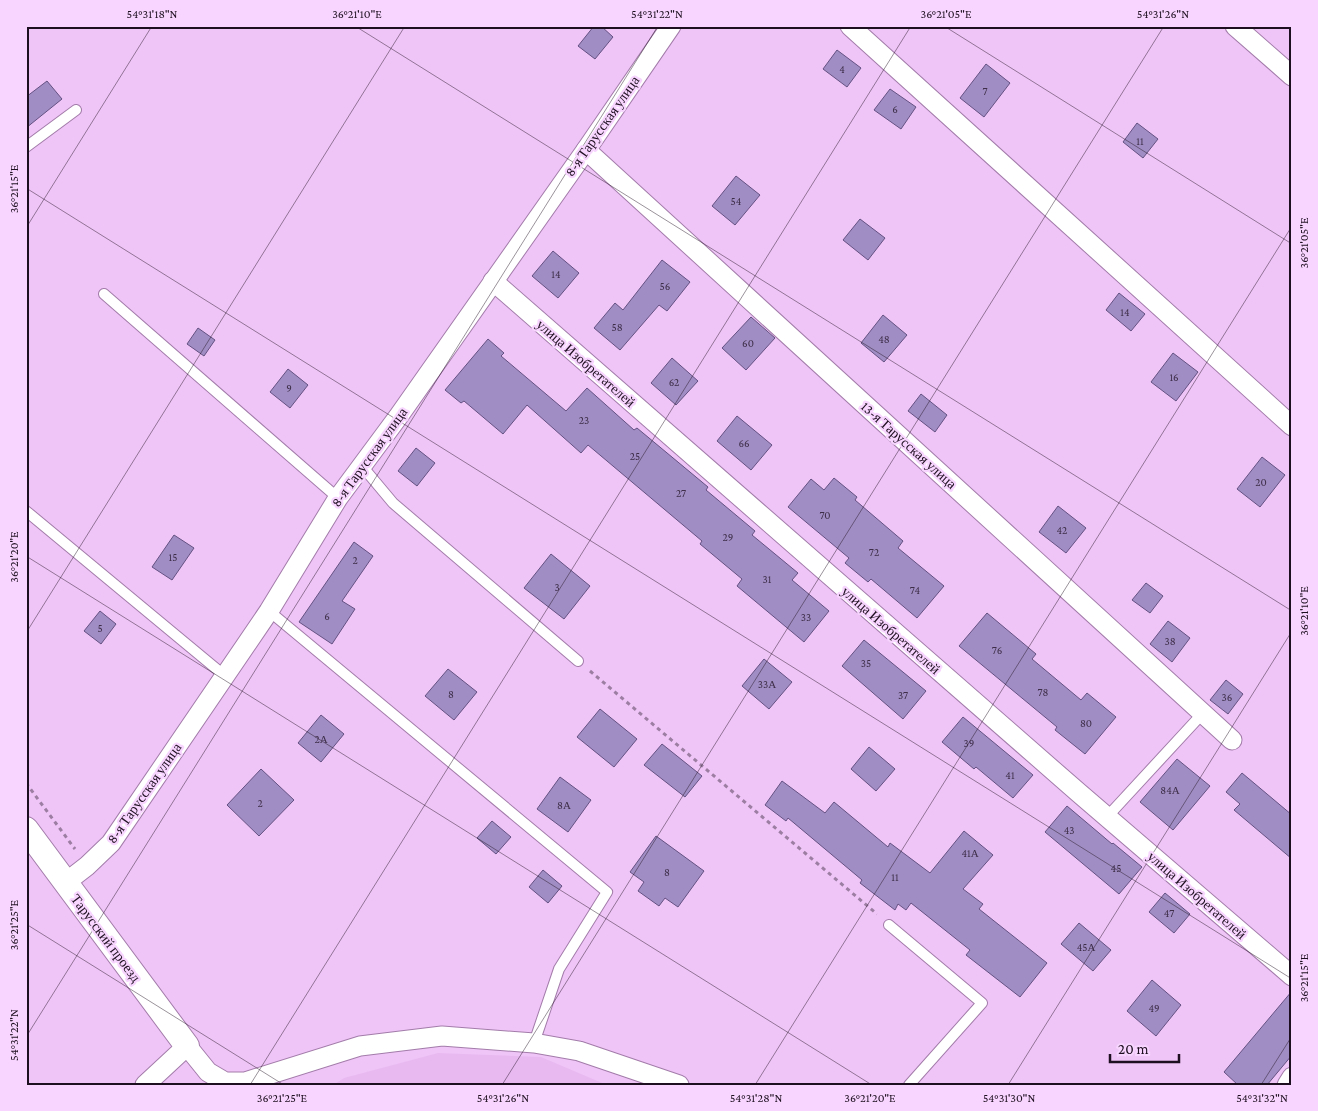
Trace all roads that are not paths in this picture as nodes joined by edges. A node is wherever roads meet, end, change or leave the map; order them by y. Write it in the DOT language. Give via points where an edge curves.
graph roads {
  1 [pos="671,26"];
  2 [pos="850,26"];
  3 [pos="1235,26"];
  4 [pos="1292,76"];
  5 [pos="76,110"];
  6 [pos="26,147"];
  7 [pos="586,150"];
  8 [pos="493,282"];
  9 [pos="104,294"];
  10 [pos="1292,426"];
  11 [pos="362,466"];
  12 [pos="338,498"];
  13 [pos="26,511"];
  14 [pos="269,611"];
  15 [pos="578,660"];
  16 [pos="225,676"];
  17 [pos="1203,713"];
  18 [pos="1232,740"];
  19 [pos="1107,817"];
  20 [pos="26,830"];
  21 [pos="65,883"];
  22 [pos="889,924"];
  23 [pos="1292,976"];
  24 [pos="534,1043"];
  25 [pos="187,1046"];
  26 [pos="1292,1077"];
  27 [pos="211,1078"];
  28 [pos="146,1085"];
  29 [pos="679,1085"];
  30 [pos="908,1085"];
  31 [pos="1287,1085"];
  1 -- 7 [label="street, 8-я Тарусская улица"];
  2 -- 10 [label="street"];
  3 -- 4 [label="street"];
  5 -- 6 [label="lane"];
  7 -- 8 [label="street, 8-я Тарусская улица"];
  7 -- 17 [label="street, 13-я Тарусская улица"];
  8 -- 11 [label="street, 8-я Тарусская улица"];
  8 -- 19 [label="street, улица Изобретателей"];
  9 -- 12 [label="lane"];
  11 -- 12 [label="street, 8-я Тарусская улица"];
  11 -- 15 [label="lane" via="393,503"];
  12 -- 14 [label="street, 8-я Тарусская улица"];
  13 -- 16 [label="lane"];
  14 -- 16 [label="street, 8-я Тарусская улица"];
  14 -- 24 [label="lane" via="607,892 559,969"];
  16 -- 21 [label="street, 8-я Тарусская улица" via="111,843"];
  17 -- 18 [label="street, 13-я Тарусская улица"];
  17 -- 19 [label="lane"];
  19 -- 23 [label="street, улица Изобретателей"];
  20 -- 21 [label="street, Тарусский проезд"];
  21 -- 25 [label="street, Тарусский проезд"];
  22 -- 30 [label="lane" via="982,1003"];
  24 -- 27 [label="street" via="442,1036 360,1046 245,1082"];
  24 -- 29 [label="street" via="579,1051"];
  25 -- 27 [label="street"];
  25 -- 28 [label="street"];
  26 -- 31 [label="street"];
}
